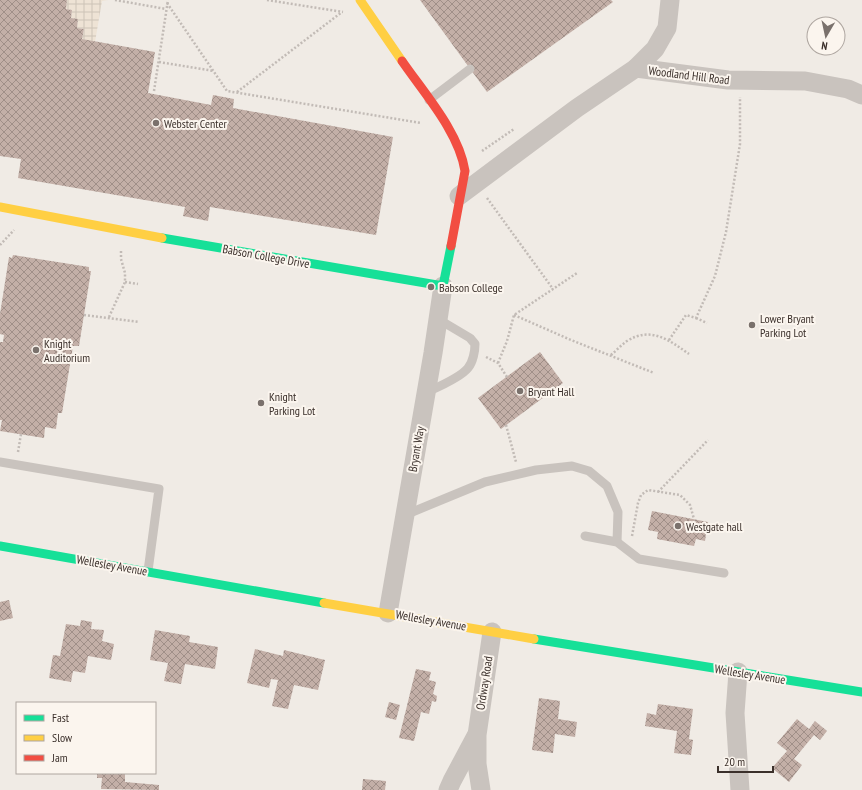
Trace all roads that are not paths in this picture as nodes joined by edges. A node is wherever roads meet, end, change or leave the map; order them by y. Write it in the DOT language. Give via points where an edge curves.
graph roads {
  1 [pos="360,0"];
  2 [pos="670,0"];
  3 [pos="636,68"];
  4 [pos="470,69"];
  5 [pos="862,95"];
  6 [pos="429,100"];
  7 [pos="467,191"];
  8 [pos="0,207"];
  9 [pos="443,286"];
  10 [pos="438,319"];
  11 [pos="426,392"];
  12 [pos="0,462"];
  13 [pos="404,516"];
  14 [pos="585,536"];
  15 [pos="617,542"];
  16 [pos="0,546"];
  17 [pos="148,571"];
  18 [pos="724,573"];
  19 [pos="388,613"];
  20 [pos="492,632"];
  21 [pos="738,672"];
  22 [pos="862,692"];
  23 [pos="477,735"];
  24 [pos="448,790"];
  25 [pos="480,790"];
  26 [pos="740,790"];
  1 -- 6 [label="main road"];
  2 -- 3 [label="street" via="666,28 656,48"];
  3 -- 5 [label="street, Woodland Hill Road" via="728,80 805,81 848,89"];
  3 -- 7 [label="street, Woodland Hill Road" via="577,108"];
  4 -- 6 [label="lane"];
  6 -- 7 [label="main road" via="452,133 463,159"];
  7 -- 9 [label="main road"];
  8 -- 9 [label="main road, Babson College Drive" via="194,244"];
  9 -- 10 [label="street, Bryant Way"];
  10 -- 11 [label="street, Bryant Way"];
  10 -- 11 [label="lane" via="470,338 475,344 475,352 468,368 450,381"];
  11 -- 13 [label="street, Bryant Way"];
  12 -- 17 [label="lane" via="159,489"];
  13 -- 15 [label="lane" via="485,482 536,470 572,466 589,471 607,486 618,512"];
  13 -- 19 [label="street, Bryant Way"];
  14 -- 15 [label="lane"];
  15 -- 18 [label="lane" via="639,559"];
  16 -- 17 [label="main road, Wellesley Avenue"];
  17 -- 19 [label="main road, Wellesley Avenue"];
  19 -- 20 [label="main road, Wellesley Avenue"];
  20 -- 21 [label="main road, Wellesley Avenue"];
  20 -- 23 [label="street, Ordway Road"];
  21 -- 22 [label="main road, Wellesley Avenue"];
  21 -- 26 [label="street" via="735,713"];
  23 -- 24 [label="street, Ordway Road"];
  23 -- 25 [label="street, Ordway Road"];
}
